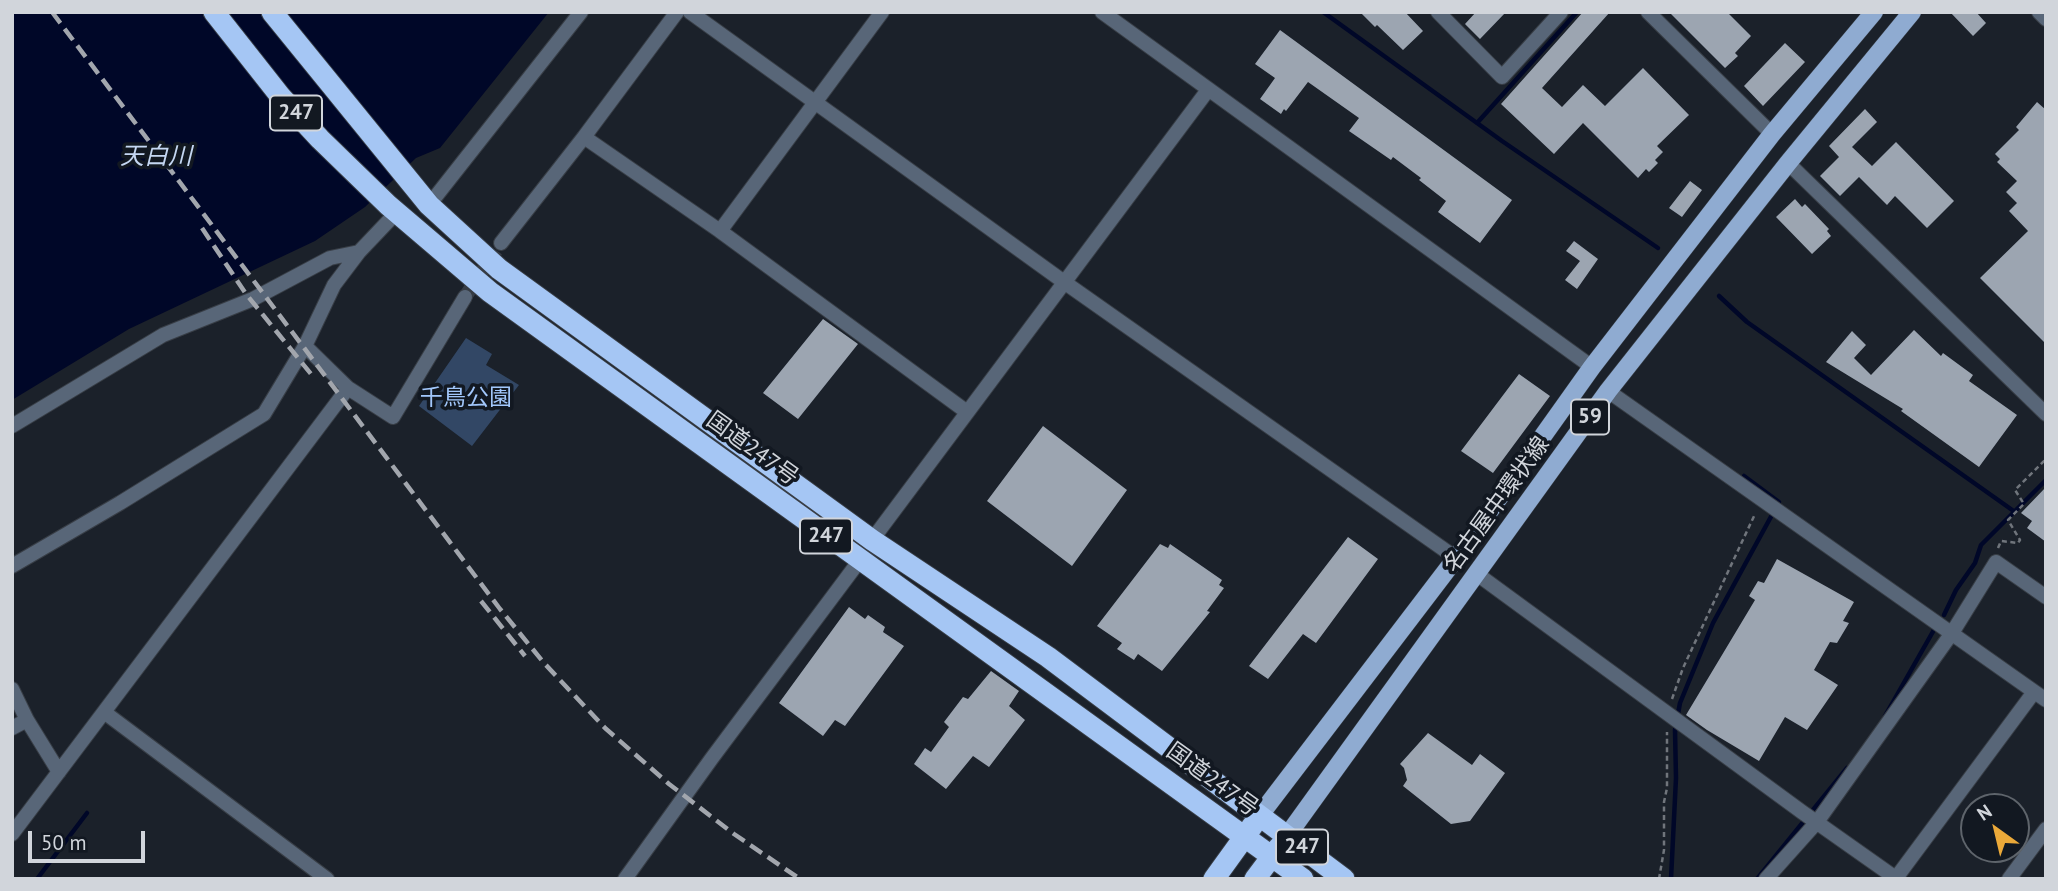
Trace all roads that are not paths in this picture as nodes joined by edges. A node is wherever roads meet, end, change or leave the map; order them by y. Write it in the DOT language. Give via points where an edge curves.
graph roads {
  1 [pos="214,12"];
  2 [pos="272,12"];
  3 [pos="581,12"];
  4 [pos="677,12"];
  5 [pos="690,12"];
  6 [pos="882,12"];
  7 [pos="1102,12"];
  8 [pos="1438,12"];
  9 [pos="1561,12"];
  10 [pos="1648,12"];
  11 [pos="1874,12"];
  12 [pos="1912,12"];
  13 [pos="2039,12"];
  14 [pos="2046,19"];
  15 [pos="1208,90"];
  16 [pos="816,103"];
  17 [pos="1772,134"];
  18 [pos="584,137"];
  19 [pos="1788,163"];
  20 [pos="429,205"];
  21 [pos="393,209"];
  22 [pos="720,231"];
  23 [pos="501,243"];
  24 [pos="359,253"];
  25 [pos="1064,282"];
  26 [pos="465,297"];
  27 [pos="305,346"];
  28 [pos="1592,367"];
  29 [pos="348,388"];
  30 [pos="1608,391"];
  31 [pos="967,412"];
  32 [pos="2046,414"];
  33 [pos="12,426"];
  34 [pos="872,540"];
  35 [pos="1456,558"];
  36 [pos="860,560"];
  37 [pos="12,566"];
  38 [pos="1477,574"];
  39 [pos="2046,597"];
  40 [pos="1952,633"];
  41 [pos="12,689"];
  42 [pos="2040,696"];
  43 [pos="104,712"];
  44 [pos="27,720"];
  45 [pos="12,729"];
  46 [pos="59,772"];
  47 [pos="1260,815"];
  48 [pos="1816,822"];
  49 [pos="2046,830"];
  50 [pos="12,834"];
  51 [pos="1245,836"];
  52 [pos="1287,836"];
  53 [pos="1272,857"];
  54 [pos="1897,878"];
  55 [pos="327,879"];
  56 [pos="625,879"];
  57 [pos="1214,879"];
  58 [pos="1255,879"];
  59 [pos="1303,879"];
  60 [pos="1344,879"];
  61 [pos="1766,879"];
  62 [pos="2009,879"];
  1 -- 21 [label="highway, 国道247号 / 247" via="281,97"];
  2 -- 20 [label="highway, 国道247号 / 247"];
  3 -- 20 [label="street"];
  4 -- 18 [label="street"];
  5 -- 16 [label="street"];
  6 -- 16 [label="street"];
  7 -- 15 [label="street"];
  8 -- 9 [label="street" via="1502,77"];
  10 -- 17 [label="street"];
  11 -- 17 [label="main road, 名古屋中環状線 / 59"];
  12 -- 19 [label="main road, 名古屋中環状線 / 59"];
  13 -- 14 [label="street"];
  15 -- 25 [label="street"];
  15 -- 28 [label="street"];
  16 -- 22 [label="street"];
  16 -- 25 [label="street"];
  17 -- 28 [label="main road, 名古屋中環状線 / 59"];
  18 -- 22 [label="street"];
  18 -- 23 [label="street"];
  19 -- 30 [label="main road, 名古屋中環状線 / 59"];
  19 -- 32 [label="street"];
  20 -- 34 [label="highway, 国道247号 / 247" via="499,269"];
  21 -- 24 [label="street"];
  21 -- 36 [label="highway, 国道247号 / 247" via="490,292"];
  22 -- 31 [label="street"];
  24 -- 27 [label="street" via="334,285"];
  24 -- 33 [label="street" via="330,257 253,299 163,335"];
  25 -- 31 [label="street"];
  25 -- 35 [label="street"];
  26 -- 29 [label="street" via="393,417"];
  27 -- 29 [label="street"];
  27 -- 37 [label="street" via="264,414"];
  28 -- 35 [label="main road, 名古屋中環状線 / 59"];
  29 -- 43 [label="street"];
  30 -- 38 [label="main road, 名古屋中環状線 / 59"];
  30 -- 40 [label="street"];
  31 -- 34 [label="street"];
  34 -- 47 [label="highway, 国道247号 / 247" via="1048,657"];
  35 -- 47 [label="main road, 名古屋中環状線 / 59"];
  36 -- 51 [label="highway, 国道247号 / 247"];
  36 -- 56 [label="street"];
  38 -- 48 [label="street"];
  38 -- 52 [label="main road, 名古屋中環状線 / 59"];
  39 -- 40 [label="street" via="1996,562"];
  40 -- 42 [label="street"];
  40 -- 48 [label="street"];
  41 -- 44 [label="street"];
  42 -- 54 [label="street"];
  43 -- 46 [label="street"];
  43 -- 55 [label="street"];
  44 -- 45 [label="street"];
  44 -- 46 [label="street"];
  46 -- 50 [label="street"];
  47 -- 51 [label="highway, 247"];
  47 -- 52 [label="highway, 国道247号 / 247"];
  48 -- 54 [label="street"];
  48 -- 61 [label="street"];
  49 -- 62 [label="street"];
  51 -- 53 [label="highway, 国道247号 / 247"];
  51 -- 57 [label="highway, 247"];
  52 -- 53 [label="highway, 247"];
  52 -- 60 [label="highway, 国道247号 / 247"];
  53 -- 58 [label="highway, 247"];
  53 -- 59 [label="highway, 国道247号 / 247"];
}
